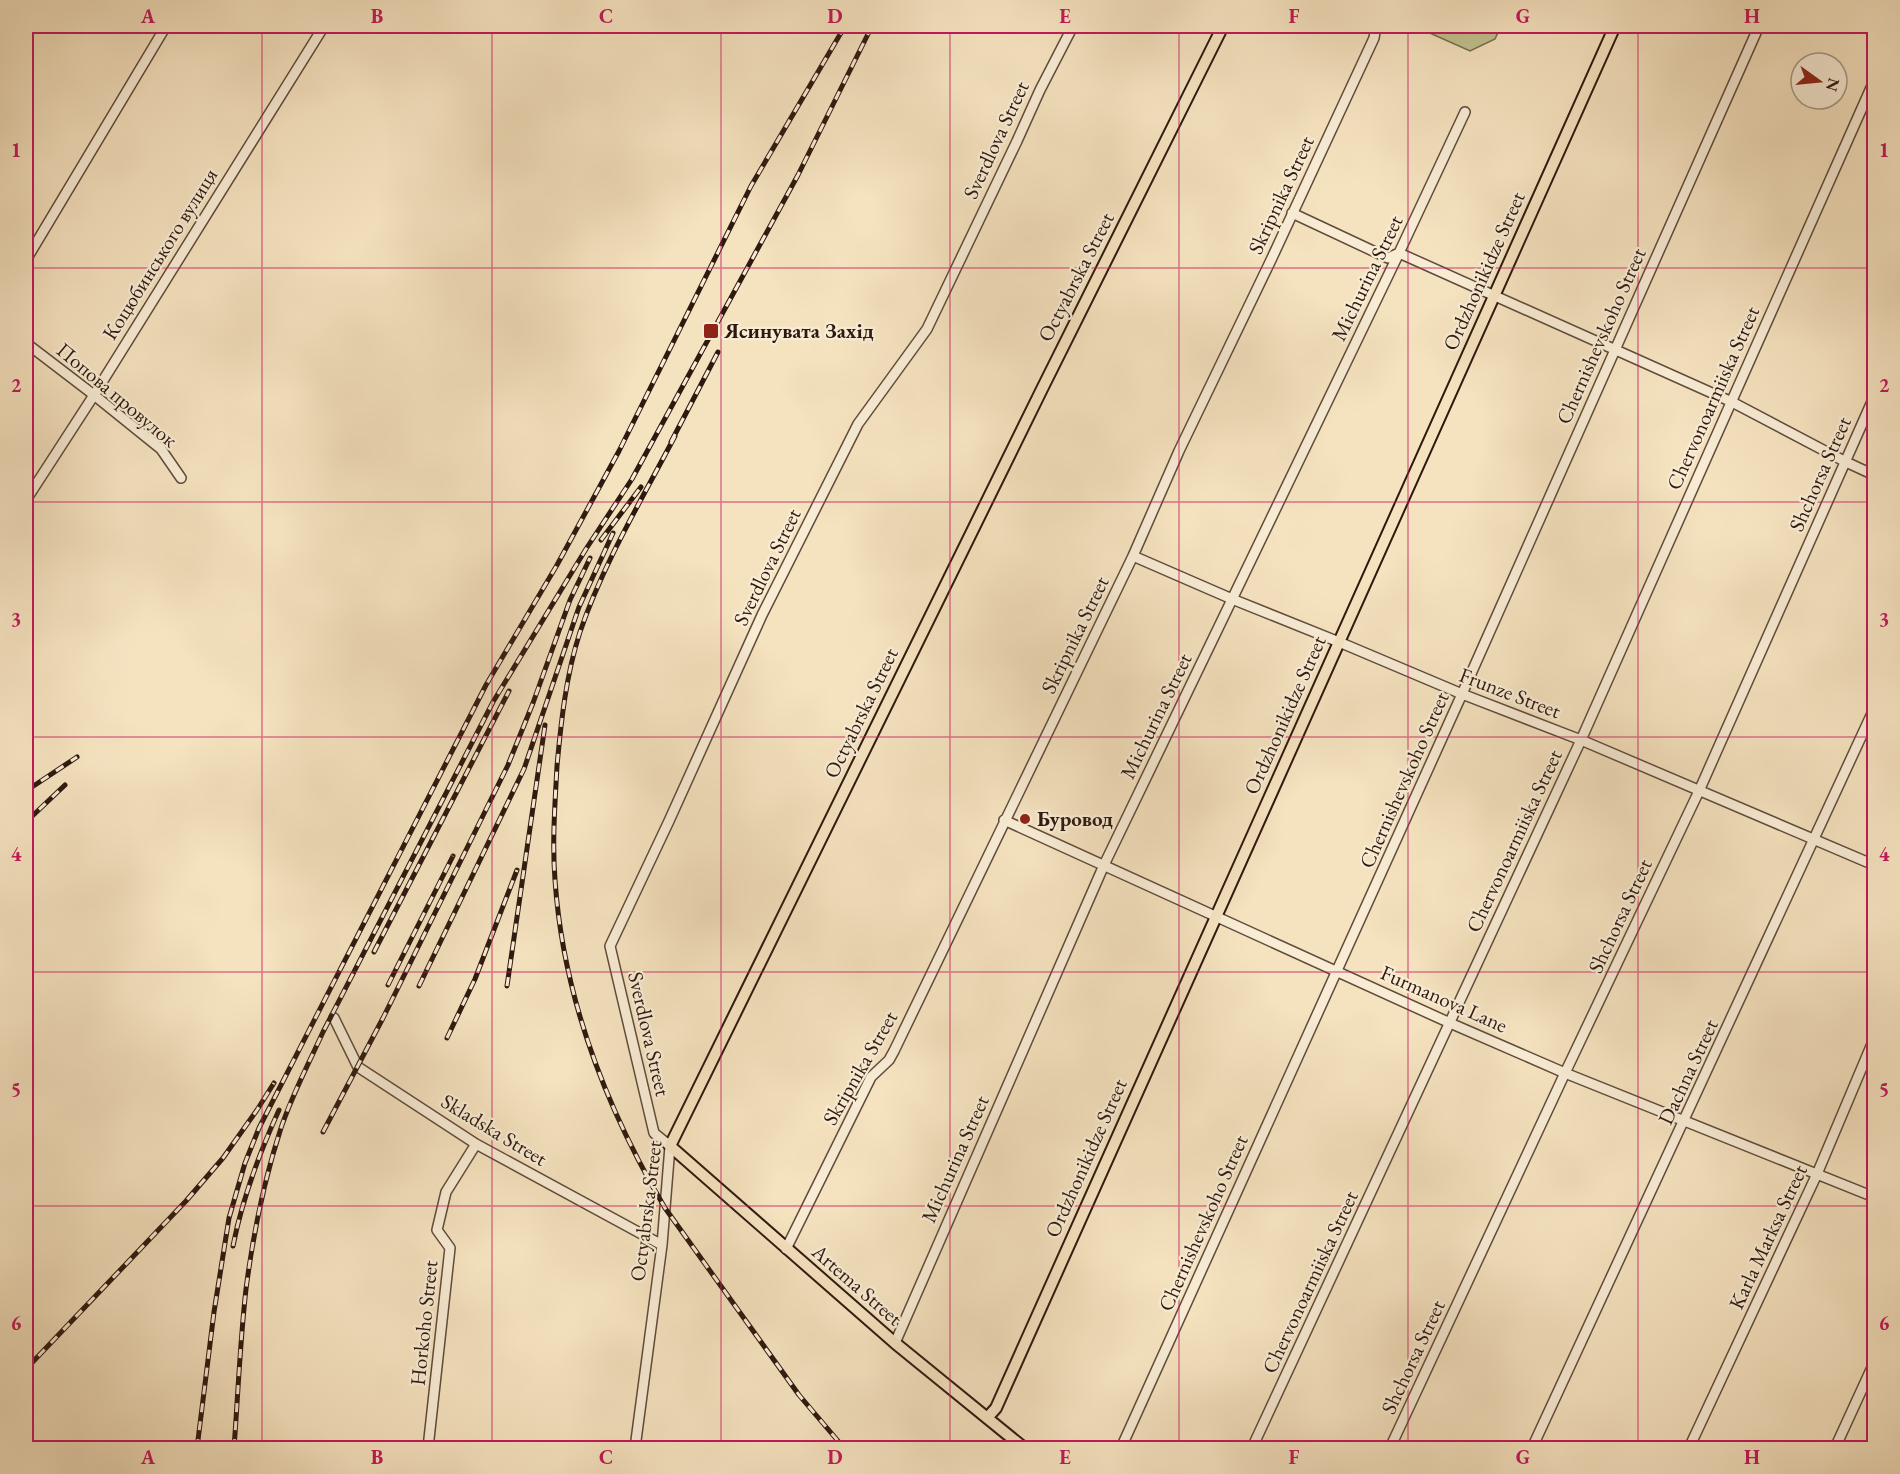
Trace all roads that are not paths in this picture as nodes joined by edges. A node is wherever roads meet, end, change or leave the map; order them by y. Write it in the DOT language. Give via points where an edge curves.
graph roads {
  1 [pos="166,26"];
  2 [pos="324,26"];
  3 [pos="1073,26"];
  4 [pos="1223,26"];
  5 [pos="1376,26"];
  6 [pos="1615,26"];
  7 [pos="1760,26"];
  8 [pos="1875,81"];
  9 [pos="1465,111"];
  10 [pos="1292,213"];
  11 [pos="1399,253"];
  12 [pos="26,261"];
  13 [pos="1494,296"];
  14 [pos="26,343"];
  15 [pos="1615,349"];
  16 [pos="94,394"];
  17 [pos="1875,397"];
  18 [pos="1732,402"];
  19 [pos="1846,462"];
  20 [pos="1875,475"];
  21 [pos="181,478"];
  22 [pos="26,500"];
  23 [pos="1133,556"];
  24 [pos="1232,599"];
  25 [pos="1339,642"];
  26 [pos="1462,694"];
  27 [pos="1875,709"];
  28 [pos="1581,740"];
  29 [pos="1699,791"];
  30 [pos="1004,820"];
  31 [pos="1814,841"];
  32 [pos="1104,865"];
  33 [pos="1875,865"];
  34 [pos="1216,916"];
  35 [pos="1337,971"];
  36 [pos="334,1018"];
  37 [pos="1450,1023"];
  38 [pos="1875,1039"];
  39 [pos="1565,1073"];
  40 [pos="1685,1120"];
  41 [pos="476,1144"];
  42 [pos="670,1146"];
  43 [pos="1817,1174"];
  44 [pos="1875,1197"];
  45 [pos="662,1245"];
  46 [pos="786,1249"];
  47 [pos="895,1343"];
  48 [pos="1875,1363"];
  49 [pos="987,1418"];
  50 [pos="428,1449"];
  51 [pos="635,1449"];
  52 [pos="1024,1449"];
  53 [pos="1121,1449"];
  54 [pos="1252,1449"];
  55 [pos="1390,1449"];
  56 [pos="1532,1449"];
  57 [pos="1689,1449"];
  58 [pos="1835,1449"];
  1 -- 12 [label="street"];
  2 -- 16 [label="street, Коцюбинського вулиця"];
  3 -- 42 [label="street, Sverdlova Street" via="927,329 847,444 762,615 610,946 654,1133"];
  4 -- 42 [label="main road, Octyabrska Street"];
  5 -- 10 [label="street, Skripnika Street" via="1374,38"];
  6 -- 13 [label="main road, Ordzhonikidze Street"];
  7 -- 15 [label="street, Chernishevskoho Street"];
  8 -- 18 [label="street, Chervonoarmiiska Street"];
  9 -- 11 [label="street, Michurina Street"];
  10 -- 11 [label="street" via="1388,258"];
  10 -- 23 [label="street, Skripnika Street"];
  11 -- 13 [label="street"];
  11 -- 24 [label="street, Michurina Street"];
  13 -- 15 [label="street"];
  13 -- 25 [label="main road, Ordzhonikidze Street"];
  14 -- 16 [label="street, Попова провулок"];
  15 -- 18 [label="street"];
  15 -- 26 [label="street, Chernishevskoho Street"];
  16 -- 21 [label="street, Попова провулок" via="161,449"];
  16 -- 22 [label="street, Коцюбинського вулиця"];
  17 -- 19 [label="street, Shchorsa Street"];
  18 -- 19 [label="street"];
  18 -- 28 [label="street, Chervonoarmiiska Street"];
  19 -- 20 [label="street"];
  19 -- 29 [label="street, Shchorsa Street"];
  23 -- 24 [label="street, Frunze Street"];
  23 -- 30 [label="street, Skripnika Street"];
  24 -- 25 [label="street, Frunze Street"];
  24 -- 32 [label="street, Michurina Street"];
  25 -- 26 [label="street, Frunze Street"];
  25 -- 34 [label="main road, Ordzhonikidze Street"];
  26 -- 28 [label="street, Frunze Street"];
  26 -- 35 [label="street, Chernishevskoho Street"];
  27 -- 31 [label="street, Dachna Street"];
  28 -- 29 [label="street, Frunze Street"];
  28 -- 37 [label="street, Chervonoarmiiska Street"];
  29 -- 31 [label="street, Frunze Street"];
  29 -- 39 [label="street, Shchorsa Street"];
  30 -- 32 [label="street, Furmanova Lane"];
  30 -- 46 [label="street, Skripnika Street" via="894,1051 871,1077"];
  31 -- 33 [label="street, Frunze Street"];
  31 -- 40 [label="street, Dachna Street"];
  32 -- 34 [label="street, Furmanova Lane"];
  32 -- 47 [label="street, Michurina Street"];
  34 -- 35 [label="street, Furmanova Lane"];
  34 -- 49 [label="main road, Ordzhonikidze Street" via="996,1408"];
  35 -- 37 [label="street, Furmanova Lane"];
  35 -- 53 [label="street, Chernishevskoho Street"];
  36 -- 41 [label="street, Skladska Street" via="358,1067"];
  37 -- 39 [label="street, Furmanova Lane"];
  37 -- 54 [label="street, Chervonoarmiiska Street"];
  38 -- 43 [label="street, Karla Marksa Street"];
  39 -- 40 [label="street, Furmanova Lane"];
  39 -- 55 [label="street, Shchorsa Street"];
  40 -- 43 [label="street, Furmanova Lane"];
  40 -- 56 [label="street, Dachna Street"];
  41 -- 45 [label="street, Skladska Street"];
  41 -- 50 [label="street, Horkoho Street" via="446,1192 437,1230 450,1248"];
  42 -- 45 [label="street, Octyabrska Street"];
  42 -- 46 [label="main road, Artema Street"];
  43 -- 44 [label="street, Furmanova Lane"];
  43 -- 57 [label="street, Karla Marksa Street"];
  45 -- 51 [label="street, Octyabrska Street"];
  46 -- 47 [label="main road, Artema Street"];
  47 -- 49 [label="main road, Artema Street"];
  48 -- 58 [label="street"];
  49 -- 52 [label="main road, Artema Street"];
}
